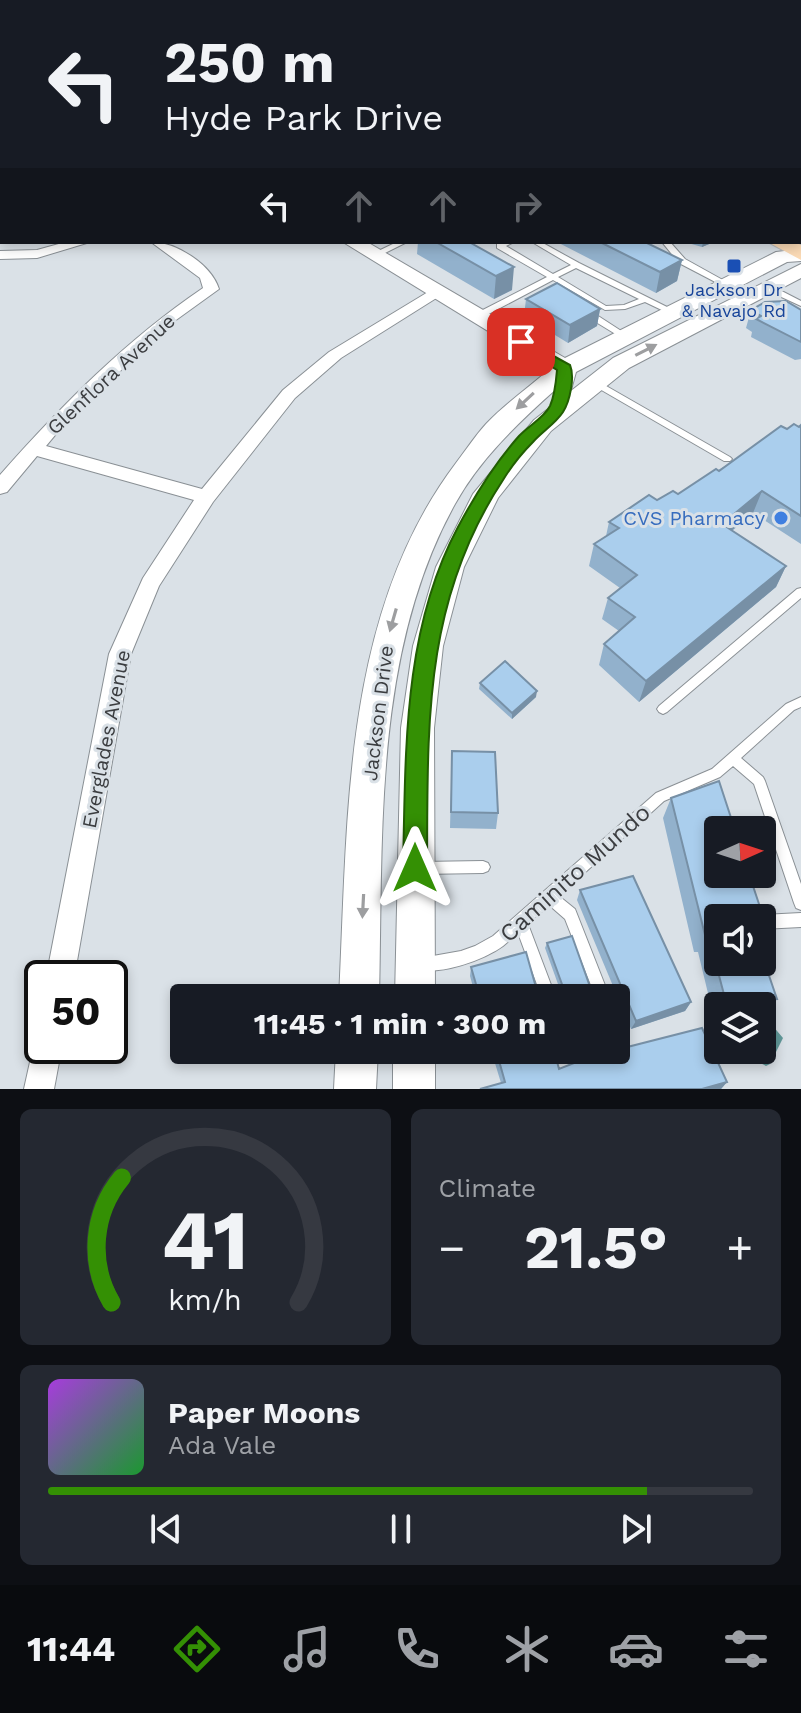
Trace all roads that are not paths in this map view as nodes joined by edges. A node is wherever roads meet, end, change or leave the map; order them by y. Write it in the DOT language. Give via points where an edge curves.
graph roads {
  1 [pos="77,244"];
  2 [pos="161,244"];
  3 [pos="356,244"];
  4 [pos="397,244"];
  5 [pos="505,244"];
  6 [pos="539,244"];
  7 [pos="665,244"];
  8 [pos="782,244"];
  9 [pos="374,255"];
  10 [pos="675,255"];
  11 [pos="801,255"];
  12 [pos="1,258"];
  13 [pos="666,259"];
  14 [pos="576,265"];
  15 [pos="801,270"];
  16 [pos="552,277"];
  17 [pos="538,284"];
  18 [pos="726,284"];
  19 [pos="767,287"];
  20 [pos="438,292"];
  21 [pos="550,292"];
  22 [pos="645,299"];
  23 [pos="801,304"];
  24 [pos="575,306"];
  25 [pos="671,311"];
  26 [pos="478,316"];
  27 [pos="625,336"];
  28 [pos="582,368"];
  29 [pos="31,448"];
  30 [pos="727,459"];
  31 [pos="0,487"];
  32 [pos="206,497"];
  33 [pos="801,592"];
  34 [pos="801,702"];
  35 [pos="663,709"];
  36 [pos="733,758"];
  37 [pos="483,867"];
  38 [pos="415,868"];
  39 [pos="549,896"];
  40 [pos="801,903"];
  41 [pos="801,920"];
  42 [pos="520,921"];
  43 [pos="776,921"];
  44 [pos="63,960"];
  45 [pos="415,965"];
  46 [pos="360,984"];
  47 [pos="415,984"];
  48 [pos="544,984"];
  49 [pos="598,984"];
  50 [pos="44,1064"];
  51 [pos="356,1064"];
  52 [pos="414,1064"];
  53 [pos="39,1089"];
  54 [pos="355,1089"];
  55 [pos="414,1089"];
  1 -- 12 [label="street"];
  2 -- 29 [label="street, Glenflora Avenue" via="207,276 211,289 170,317"];
  3 -- 9 [label="main road"];
  4 -- 9 [label="lane"];
  5 -- 16 [label="lane" via="500,246"];
  6 -- 14 [label="lane"];
  7 -- 10 [label="lane"];
  8 -- 11 [label="main road"];
  9 -- 20 [label="main road"];
  10 -- 13 [label="lane"];
  10 -- 18 [label="lane"];
  11 -- 18 [label="main road, Jackson Drive" via="783,256"];
  14 -- 16 [label="lane"];
  14 -- 22 [label="lane"];
  15 -- 19 [label="main road, Jackson Drive"];
  16 -- 17 [label="lane"];
  16 -- 22 [label="lane" via="605,308"];
  17 -- 21 [label="lane"];
  17 -- 26 [label="lane"];
  18 -- 25 [label="main road, Jackson Drive"];
  19 -- 23 [label="lane"];
  28 -- 19 [label="main road, Jackson Drive, one-way" via="631,358"];
  20 -- 26 [label="main road"];
  20 -- 32 [label="street, Everglades Avenue" via="335,355 289,394"];
  22 -- 25 [label="lane"];
  24 -- 27 [label="lane"];
  25 -- 27 [label="main road, Jackson Drive"];
  26 -- 28 [label="main road"];
  27 -- 28 [label="main road, Jackson Drive"];
  28 -- 30 [label="lane"];
  28 -- 38 [label="main road, Jackson Drive" via="556,410 497,476 465,529 437,604 418,717"];
  28 -- 46 [label="main road, Jackson Drive, one-way" via="496,428 461,472 406,574 376,698"];
  29 -- 31 [label="street, Glenflora Avenue"];
  29 -- 32 [label="street"];
  32 -- 44 [label="street, Everglades Avenue" via="150,584 120,654"];
  33 -- 35 [label="lane"];
  34 -- 36 [label="lane, Caminito Mundo"];
  36 -- 39 [label="lane, Caminito Mundo" via="713,782 660,797"];
  36 -- 40 [label="lane" via="759,781"];
  37 -- 38 [label="lane"];
  38 -- 45 [label="main road, Jackson Drive"];
  39 -- 42 [label="lane, Caminito Mundo"];
  39 -- 49 [label="lane" via="570,914"];
  41 -- 43 [label="lane"];
  42 -- 45 [label="lane, Caminito Mundo" via="476,955"];
  42 -- 48 [label="lane"];
  45 -- 47 [label="main road, Jackson Drive"];
  50 -- 53 [label="street"];
  51 -- 54 [label="main road"];
  52 -- 55 [label="main road"];
}
